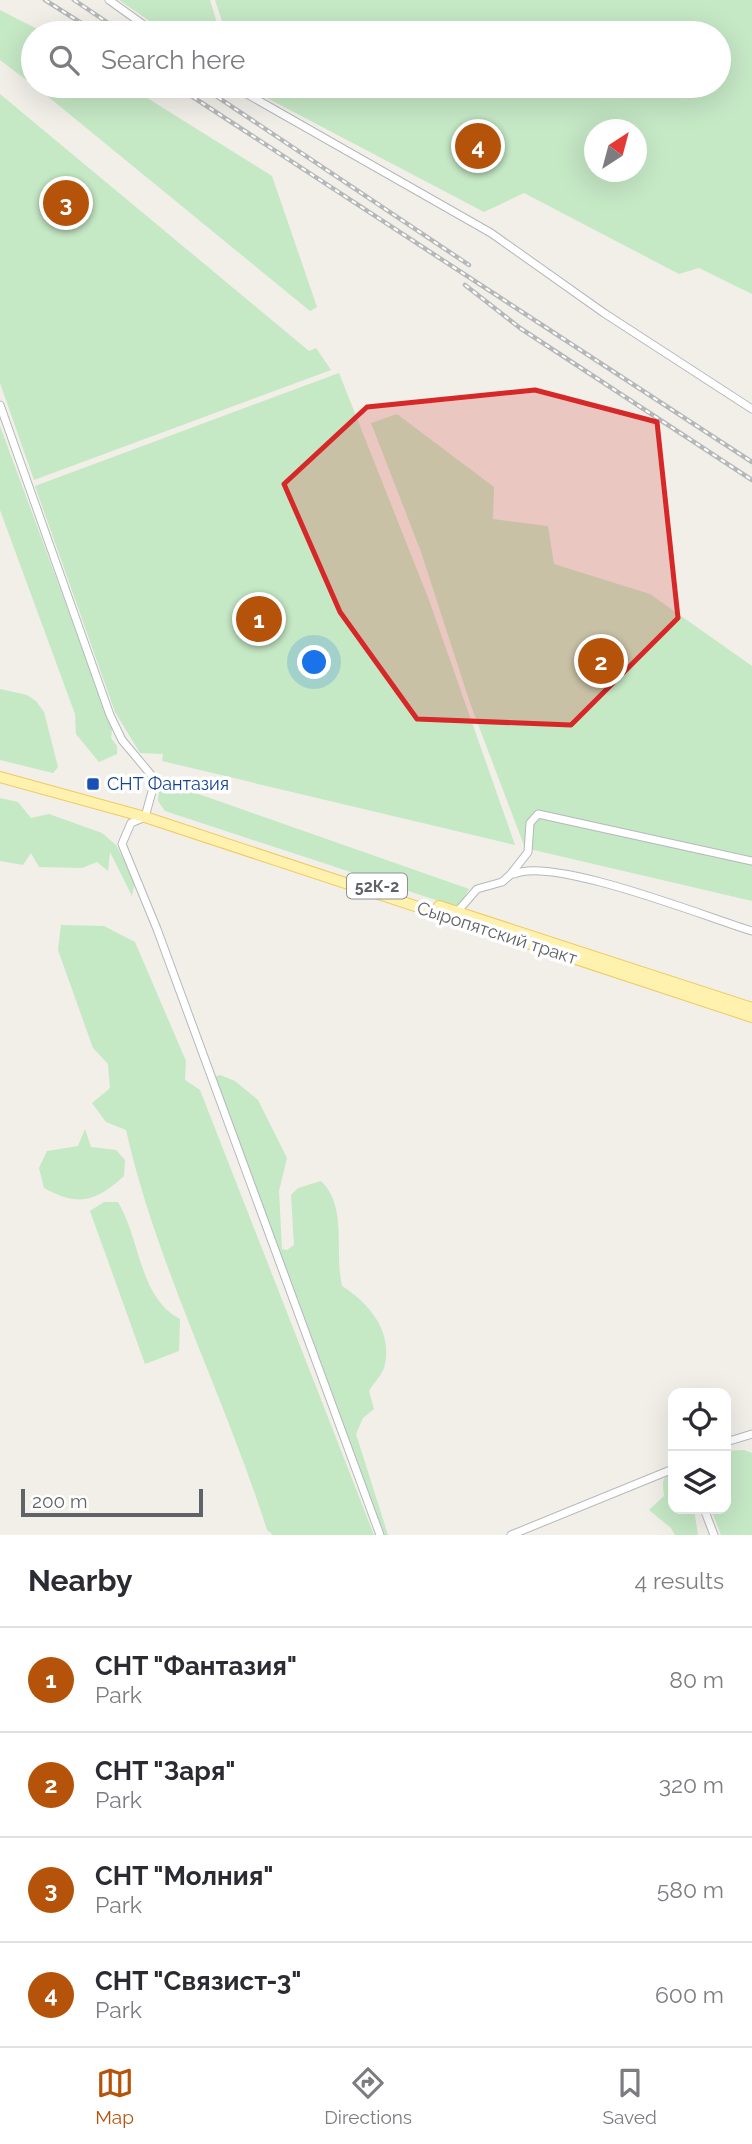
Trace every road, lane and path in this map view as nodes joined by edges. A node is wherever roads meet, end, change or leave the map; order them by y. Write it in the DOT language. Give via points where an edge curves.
graph roads {
  1 [pos="109,0"];
  2 [pos="138,21"];
  3 [pos="254,98"];
  4 [pos="0,405"];
  5 [pos="752,409"];
  6 [pos="0,771"];
  7 [pos="0,777"];
  8 [pos="146,814"];
  9 [pos="752,861"];
  10 [pos="510,876"];
  11 [pos="457,912"];
  12 [pos="752,931"];
  13 [pos="752,1008"];
  14 [pos="752,1017"];
  15 [pos="752,1434"];
  16 [pos="731,1440"];
  17 [pos="668,1471"];
  18 [pos="706,1514"];
  19 [pos="380,1535"];
  20 [pos="511,1535"];
  21 [pos="714,1535"];
  1 -- 2 [label="street"];
  3 -- 5 [label="street" via="491,233"];
  4 -- 8 [label="street" via="110,715 122,740 152,776"];
  6 -- 8 [label="main road, Сыропятский тракт / 52К-2"];
  7 -- 8 [label="main road, Сыропятский тракт / 52К-2"];
  8 -- 11 [label="main road, Сыропятский тракт / 52К-2"];
  8 -- 14 [label="main road, Сыропятский тракт / 52К-2"];
  8 -- 19 [label="street" via="131,823 122,844"];
  9 -- 10 [label="street" via="544,813 533,817 528,852"];
  10 -- 11 [label="street" via="477,890"];
  10 -- 12 [label="street" via="531,870 564,874"];
  11 -- 13 [label="main road, Сыропятский тракт / 52К-2"];
  15 -- 16 [label="street"];
  17 -- 20 [label="street"];
  18 -- 21 [label="street"];
}
